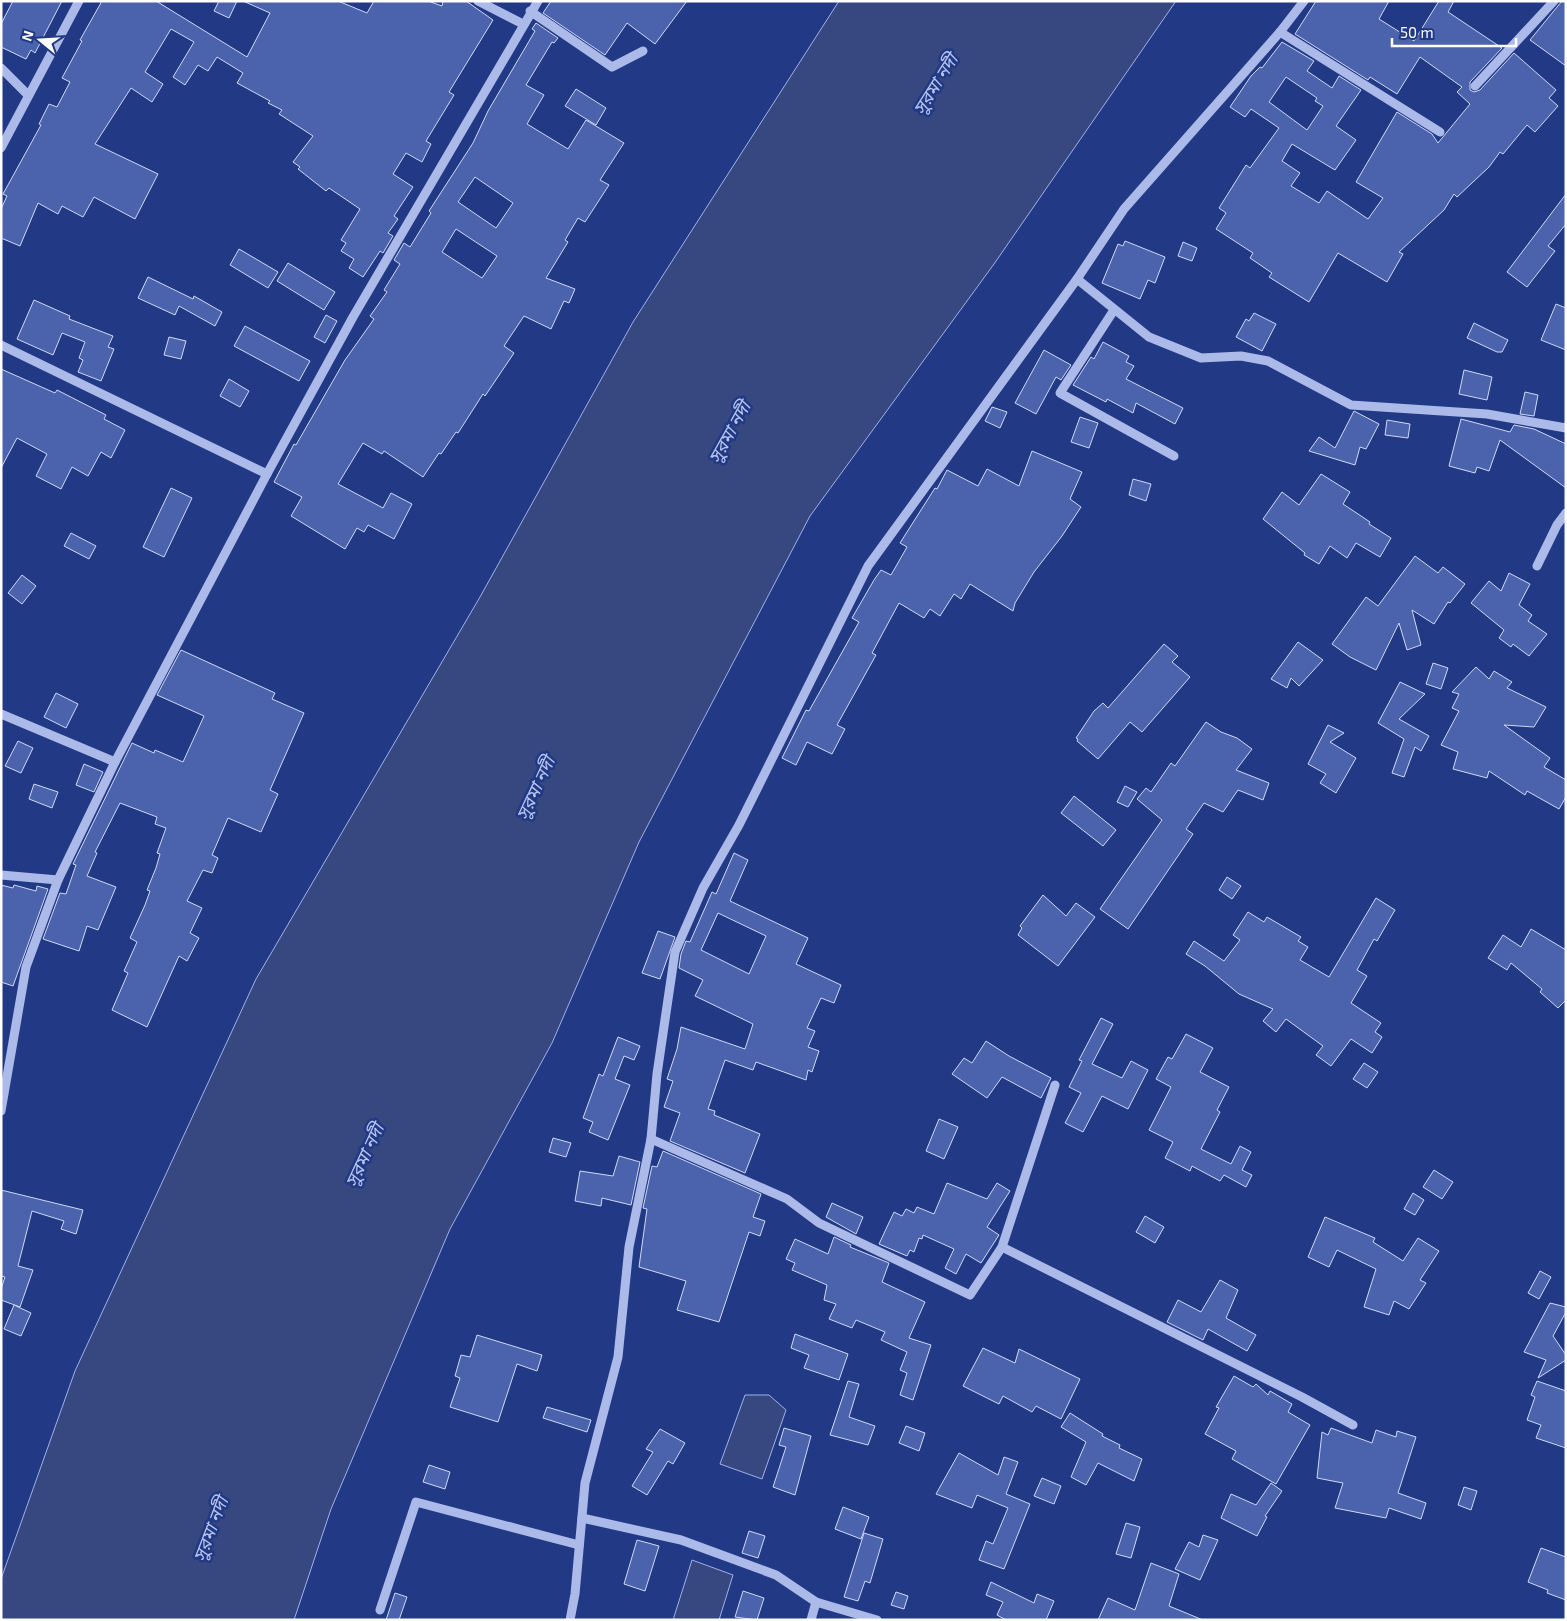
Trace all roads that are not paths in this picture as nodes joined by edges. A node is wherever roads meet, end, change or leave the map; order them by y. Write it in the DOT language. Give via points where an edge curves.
graph roads {
  1 [pos="79,1"];
  2 [pos="478,1"];
  3 [pos="538,1"];
  4 [pos="1304,1"];
  5 [pos="1554,1"];
  6 [pos="530,11"];
  7 [pos="523,24"];
  8 [pos="1280,32"];
  9 [pos="643,51"];
  10 [pos="1,68"];
  11 [pos="1475,86"];
  12 [pos="28,95"];
  13 [pos="1440,132"];
  14 [pos="1,148"];
  15 [pos="1077,280"];
  16 [pos="1114,310"];
  17 [pos="1,344"];
  18 [pos="1566,428"];
  19 [pos="1174,456"];
  20 [pos="268,474"];
  21 [pos="1566,513"];
  22 [pos="1537,566"];
  23 [pos="1,714"];
  24 [pos="115,762"];
  25 [pos="1,875"];
  26 [pos="58,880"];
  27 [pos="1055,1085"];
  28 [pos="1,1111"];
  29 [pos="651,1139"];
  30 [pos="1002,1247"];
  31 [pos="1353,1425"];
  32 [pos="582,1518"];
  33 [pos="579,1546"];
  34 [pos="816,1602"];
  35 [pos="380,1610"];
  36 [pos="570,1620"];
  37 [pos="811,1620"];
  38 [pos="877,1620"];
  1 -- 12 [label="street"];
  2 -- 7 [label="street"];
  3 -- 6 [label="street"];
  4 -- 8 [label="street"];
  5 -- 11 [label="street"];
  6 -- 7 [label="street"];
  6 -- 9 [label="street" via="612,67"];
  7 -- 20 [label="street" via="354,317"];
  8 -- 13 [label="street"];
  8 -- 15 [label="street" via="1124,209"];
  10 -- 12 [label="street"];
  12 -- 14 [label="street"];
  15 -- 16 [label="street"];
  15 -- 29 [label="street" via="868,566 739,825 703,888 675,952"];
  16 -- 18 [label="street" via="1149,337 1201,358 1241,356 1268,361 1351,404 1487,414"];
  16 -- 19 [label="street" via="1060,393"];
  17 -- 20 [label="street"];
  20 -- 24 [label="street"];
  21 -- 22 [label="street"];
  23 -- 24 [label="street"];
  24 -- 26 [label="street"];
  25 -- 26 [label="street"];
  26 -- 28 [label="street" via="26,968"];
  27 -- 30 [label="street"];
  29 -- 30 [label="street" via="787,1199 819,1223 970,1295"];
  29 -- 32 [label="street" via="629,1247 618,1357 585,1483"];
  30 -- 31 [label="street"];
  32 -- 33 [label="street"];
  32 -- 34 [label="street" via="681,1540 776,1575"];
  33 -- 35 [label="street" via="416,1502"];
  33 -- 36 [label="street"];
  34 -- 37 [label="street"];
  34 -- 38 [label="street"];
}
